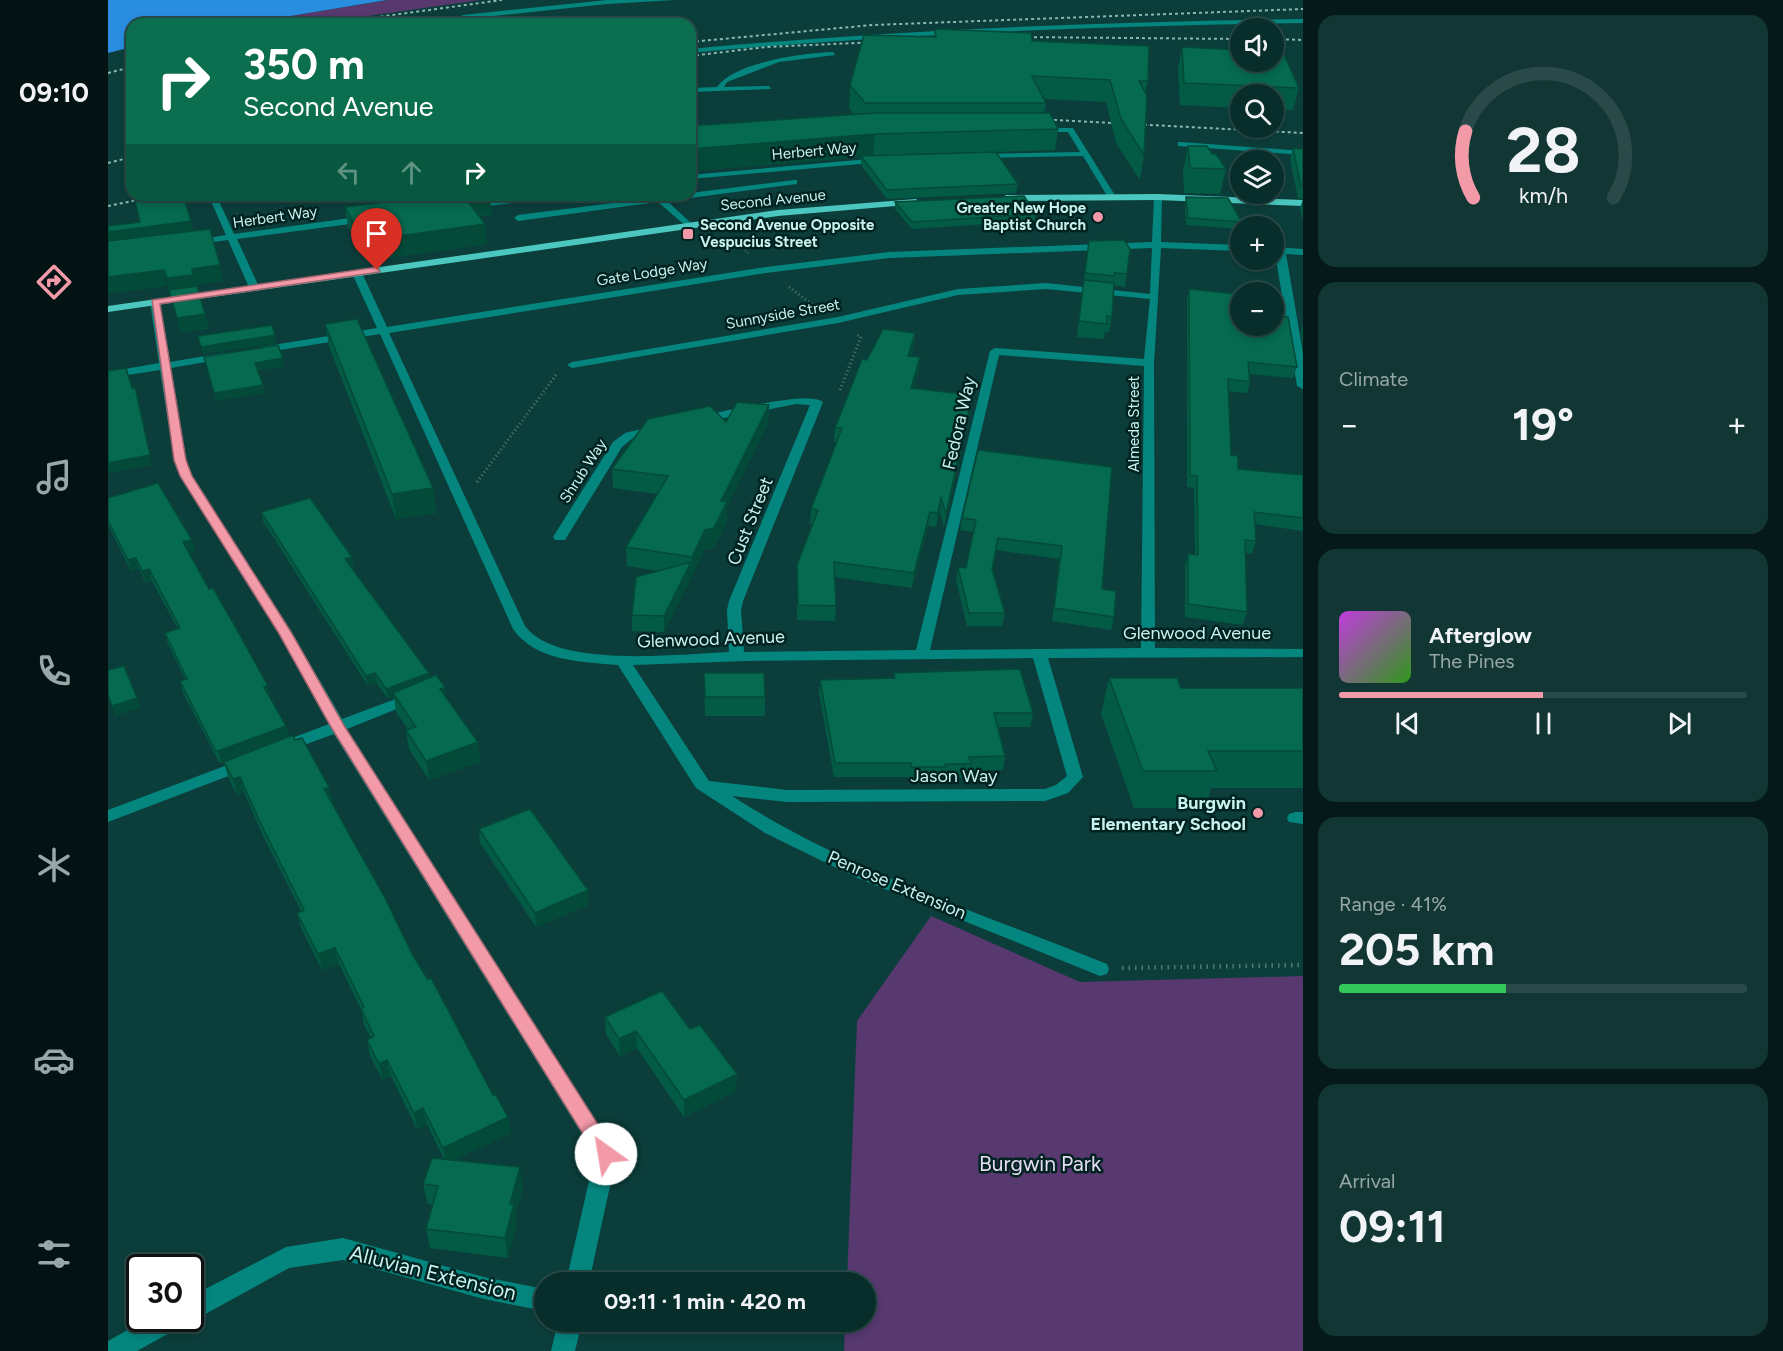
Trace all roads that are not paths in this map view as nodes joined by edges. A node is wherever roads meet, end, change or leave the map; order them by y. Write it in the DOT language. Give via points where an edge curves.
graph roads {
  1 [pos="672,0"];
  2 [pos="462,18"];
  3 [pos="1303,23"];
  4 [pos="1284,25"];
  5 [pos="696,50"];
  6 [pos="833,54"];
  7 [pos="720,87"];
  8 [pos="769,88"];
  9 [pos="696,89"];
  10 [pos="1028,130"];
  11 [pos="1180,144"];
  12 [pos="1303,153"];
  13 [pos="1084,154"];
  14 [pos="971,156"];
  15 [pos="885,159"];
  16 [pos="696,176"];
  17 [pos="794,182"];
  18 [pos="696,193"];
  19 [pos="1112,197"];
  20 [pos="1158,197"];
  21 [pos="995,198"];
  22 [pos="218,201"];
  23 [pos="506,201"];
  24 [pos="631,201"];
  25 [pos="661,201"];
  26 [pos="924,202"];
  27 [pos="1303,203"];
  28 [pos="459,207"];
  29 [pos="377,217"];
  30 [pos="518,218"];
  31 [pos="688,225"];
  32 [pos="233,237"];
  33 [pos="184,243"];
  34 [pos="1155,244"];
  35 [pos="1230,248"];
  36 [pos="1284,251"];
  37 [pos="1303,252"];
  38 [pos="1281,270"];
  39 [pos="357,273"];
  40 [pos="254,287"];
  41 [pos="1155,297"];
  42 [pos="155,302"];
  43 [pos="108,309"];
  44 [pos="381,330"];
  45 [pos="252,352"];
  46 [pos="229,355"];
  47 [pos="1149,363"];
  48 [pos="572,365"];
  49 [pos="166,366"];
  50 [pos="108,375"];
  51 [pos="1303,386"];
  52 [pos="817,402"];
  53 [pos="560,537"];
  54 [pos="1148,652"];
  55 [pos="1303,653"];
  56 [pos="922,654"];
  57 [pos="1040,655"];
  58 [pos="737,656"];
  59 [pos="623,661"];
  60 [pos="432,690"];
  61 [pos="338,727"];
  62 [pos="702,784"];
  63 [pos="108,816"];
  64 [pos="1100,969"];
  65 [pos="580,1272"];
  66 [pos="534,1298"];
  67 [pos="204,1302"];
  68 [pos="148,1332"];
  69 [pos="568,1332"];
  70 [pos="113,1351"];
  71 [pos="563,1351"];
  1 -- 2 [label="street" via="532,8"];
  3 -- 4 [label="street"];
  3 -- 5 [label="street" via="1150,23 828,38"];
  6 -- 7 [label="street" via="777,59"];
  7 -- 8 [label="street"];
  7 -- 9 [label="street"];
  10 -- 13 [label="street" via="1070,130"];
  11 -- 12 [label="street"];
  13 -- 14 [label="street"];
  13 -- 19 [label="street"];
  15 -- 16 [label="street, Herbert Way"];
  17 -- 18 [label="street"];
  19 -- 20 [label="main road"];
  19 -- 21 [label="main road"];
  20 -- 27 [label="main road"];
  20 -- 34 [label="street, Almeda Street"];
  22 -- 32 [label="street"];
  23 -- 28 [label="street"];
  24 -- 30 [label="street"];
  25 -- 31 [label="street"];
  26 -- 31 [label="main road, Second Avenue" via="778,213"];
  29 -- 32 [label="street, Herbert Way"];
  31 -- 39 [label="main road, Second Avenue"];
  32 -- 33 [label="street, Herbert Way"];
  32 -- 40 [label="street"];
  34 -- 35 [label="street, Gate Lodge Way"];
  34 -- 41 [label="street, Almeda Street"];
  34 -- 44 [label="street, Gate Lodge Way" via="889,255 755,271"];
  36 -- 37 [label="street"];
  38 -- 51 [label="street"];
  39 -- 40 [label="main road, Second Avenue"];
  39 -- 44 [label="street, Glenwood Avenue"];
  40 -- 42 [label="main road, Second Avenue"];
  41 -- 47 [label="street, Almeda Street"];
  41 -- 48 [label="street, Sunnyside Street" via="1028,285 958,292 838,320"];
  42 -- 43 [label="main road, Second Avenue"];
  42 -- 49 [label="street"];
  44 -- 45 [label="street, Gate Lodge Way"];
  44 -- 59 [label="street, Glenwood Avenue" via="524,637 536,645 570,655"];
  46 -- 49 [label="street"];
  47 -- 54 [label="street, Almeda Street"];
  47 -- 56 [label="street, Fedora Way" via="995,351"];
  49 -- 50 [label="street"];
  49 -- 61 [label="street" via="180,460 186,476 284,632"];
  52 -- 53 [label="street, Shrub Way" via="796,401 636,433 622,440"];
  52 -- 58 [label="street, Cust Street" via="736,601"];
  54 -- 55 [label="street, Glenwood Avenue"];
  54 -- 57 [label="street, Glenwood Avenue"];
  56 -- 57 [label="street, Glenwood Avenue"];
  56 -- 58 [label="street, Glenwood Avenue"];
  57 -- 62 [label="street, Jason Way" via="1074,777 1057,793 787,796"];
  58 -- 59 [label="street, Glenwood Avenue"];
  59 -- 62 [label="street"];
  60 -- 61 [label="street"];
  61 -- 63 [label="street"];
  61 -- 65 [label="street" via="606,1154"];
  62 -- 64 [label="street, Penrose Extension" via="771,829 851,867"];
  66 -- 67 [label="street, Alluvian Extension" via="343,1249 286,1258"];
  68 -- 70 [label="street"];
  69 -- 71 [label="street"];
}
